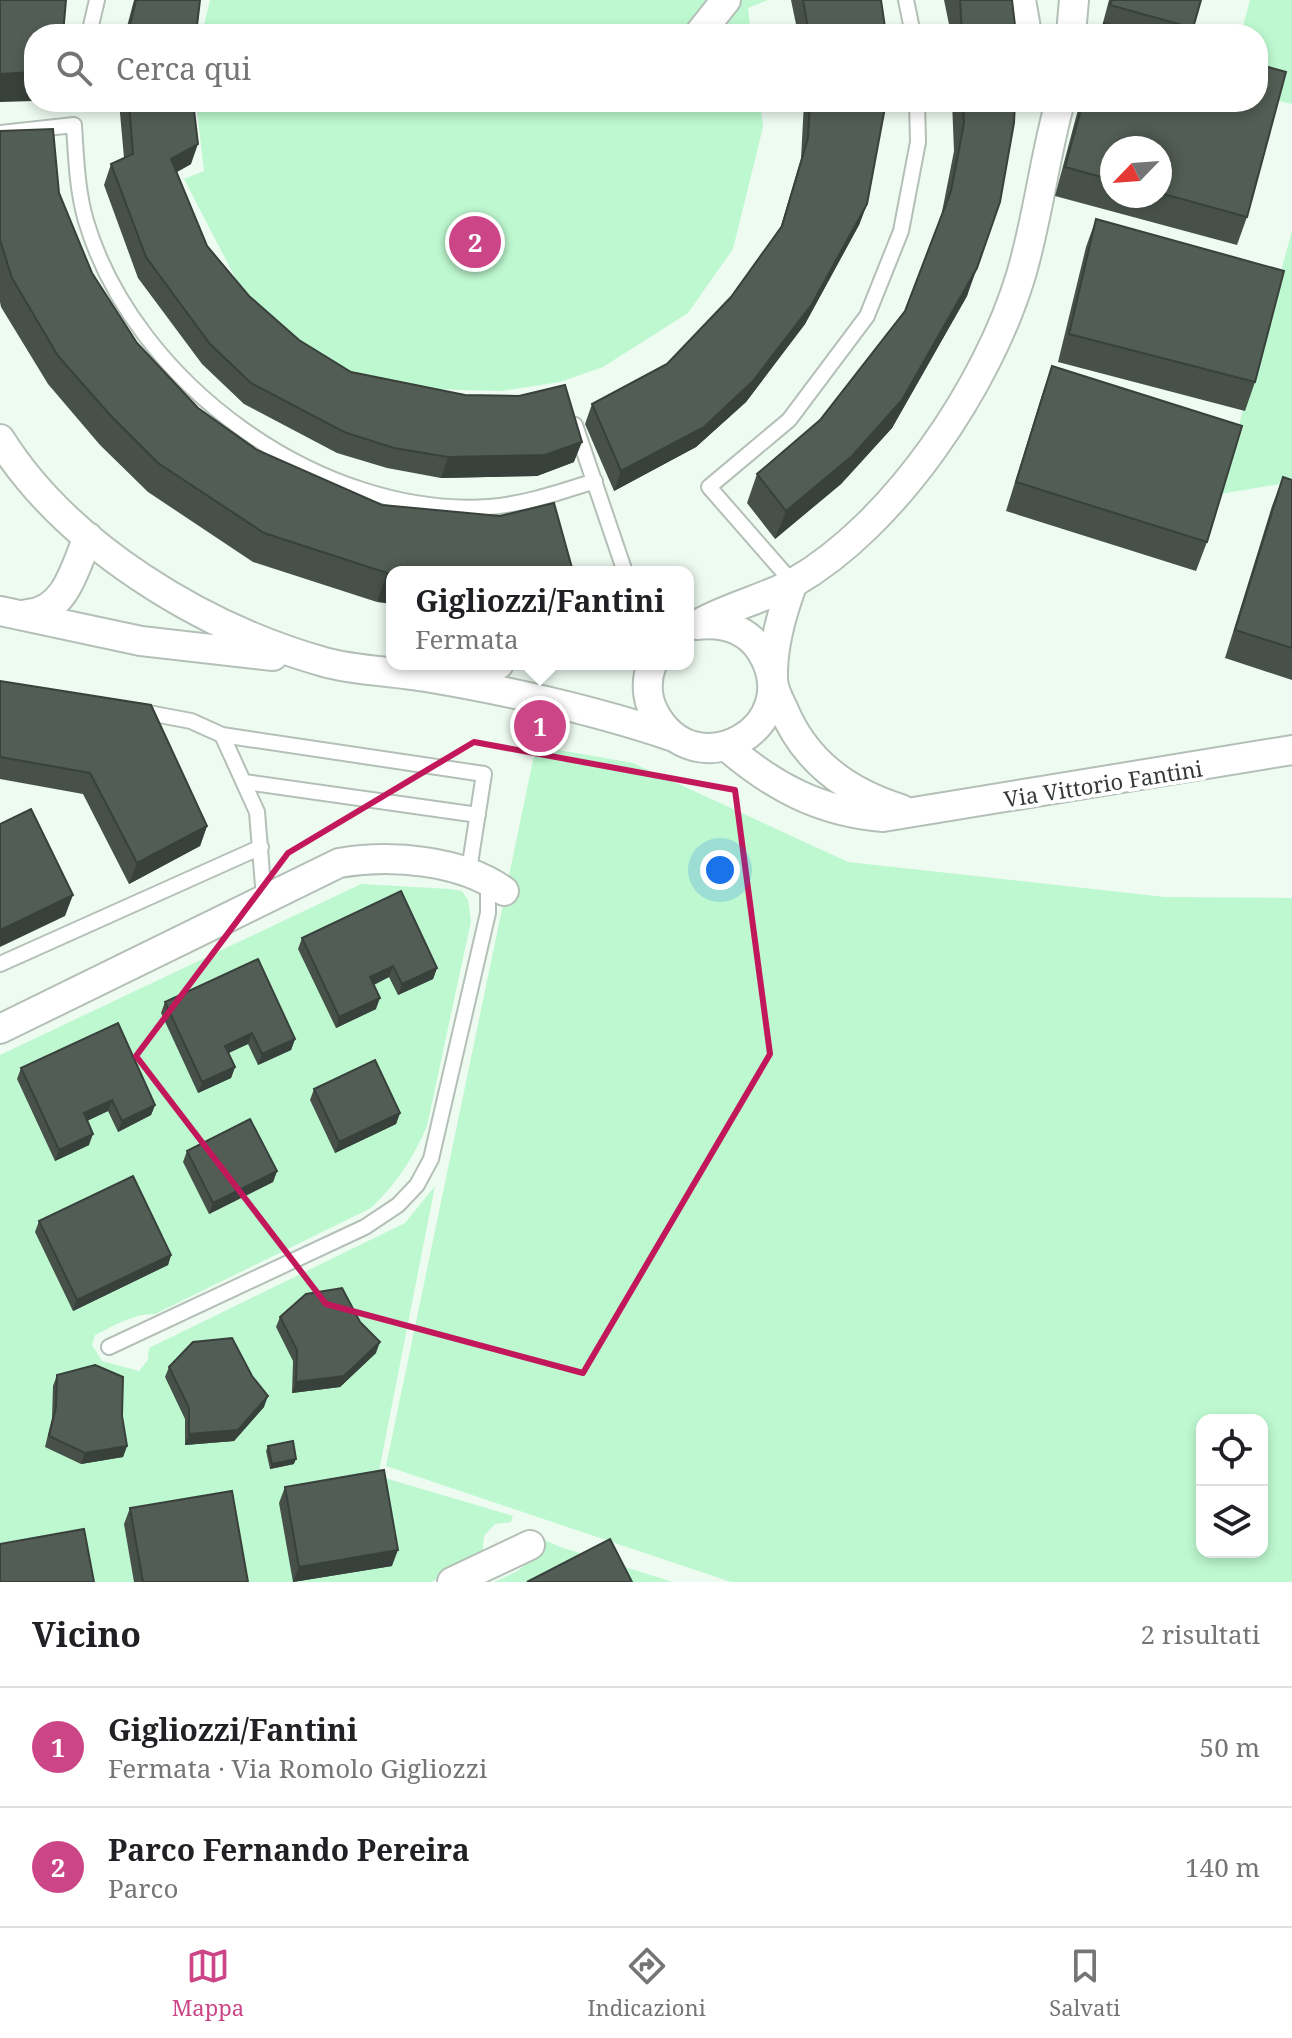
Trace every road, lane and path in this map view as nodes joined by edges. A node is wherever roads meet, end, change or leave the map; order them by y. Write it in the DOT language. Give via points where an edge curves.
graph roads {
  1 [pos="97,0"];
  2 [pos="726,0"];
  3 [pos="906,0"];
  4 [pos="1021,0"];
  5 [pos="1074,0"];
  6 [pos="91,24"];
  7 [pos="707,24"];
  8 [pos="911,24"];
  9 [pos="1025,24"];
  10 [pos="1072,24"];
  11 [pos="917,112"];
  12 [pos="1039,112"];
  13 [pos="1057,112"];
  14 [pos="0,133"];
  15 [pos="1045,155"];
  16 [pos="570,411"];
  17 [pos="0,439"];
  18 [pos="595,481"];
  19 [pos="88,537"];
  20 [pos="623,566"];
  21 [pos="793,583"];
  22 [pos="13,613"];
  23 [pos="694,626"];
  24 [pos="694,626"];
  25 [pos="326,662"];
  26 [pos="466,670"];
  27 [pos="651,670"];
  28 [pos="427,677"];
  29 [pos="772,682"];
  30 [pos="117,707"];
  31 [pos="222,735"];
  32 [pos="674,737"];
  33 [pos="726,746"];
  34 [pos="1292,750"];
  35 [pos="245,782"];
  36 [pos="914,814"];
  37 [pos="478,815"];
  38 [pos="261,847"];
  39 [pos="487,880"];
  40 [pos="264,898"];
  41 [pos="0,964"];
  42 [pos="0,1029"];
  43 [pos="109,1347"];
  44 [pos="530,1545"];
  45 [pos="452,1582"];
  1 -- 6 [label="lane"];
  2 -- 7 [label="street"];
  3 -- 8 [label="lane"];
  4 -- 9 [label="street"];
  5 -- 10 [label="street"];
  11 -- 21 [label="lane" via="918,142 901,231 867,316 789,420 709,487"];
  12 -- 15 [label="street"];
  13 -- 15 [label="street"];
  14 -- 18 [label="lane" via="74,125 85,219 113,283 138,324 185,380 256,440 322,474 421,502 489,507"];
  15 -- 21 [label="street" via="1031,239 1009,313 955,418 878,514"];
  16 -- 18 [label="lane"];
  17 -- 19 [label="street" via="34,487"];
  18 -- 20 [label="lane"];
  19 -- 22 [label="street" via="59,601 43,611"];
  19 -- 25 [label="street" via="179,601 242,633"];
  21 -- 23 [label="street"];
  21 -- 29 [label="street"];
  22 -- 25 [label="street" via="141,641"];
  24 -- 29 [label="street" via="719,624 739,630 756,643"];
  25 -- 28 [label="street"];
  26 -- 28 [label="street"];
  27 -- 32 [label="street" via="651,707"];
  28 -- 32 [label="street"];
  29 -- 33 [label="street" via="761,722"];
  29 -- 36 [label="street" via="794,731 824,768 856,791"];
  30 -- 31 [label="lane" via="191,721"];
  31 -- 35 [label="lane"];
  31 -- 37 [label="lane" via="484,774"];
  32 -- 33 [label="street" via="690,745"];
  33 -- 36 [label="street, Via Vittorio Fantini" via="769,780 816,804 868,816"];
  34 -- 36 [label="street, Via Vittorio Fantini"];
  35 -- 37 [label="lane"];
  35 -- 38 [label="lane" via="257,812"];
  37 -- 39 [label="lane"];
  38 -- 40 [label="lane"];
  38 -- 41 [label="lane"];
  39 -- 40 [label="street" via="386,860 352,861 320,870"];
  39 -- 43 [label="lane" via="488,913 443,1119 417,1185 365,1227"];
  40 -- 42 [label="street"];
  44 -- 45 [label="street"];
}
